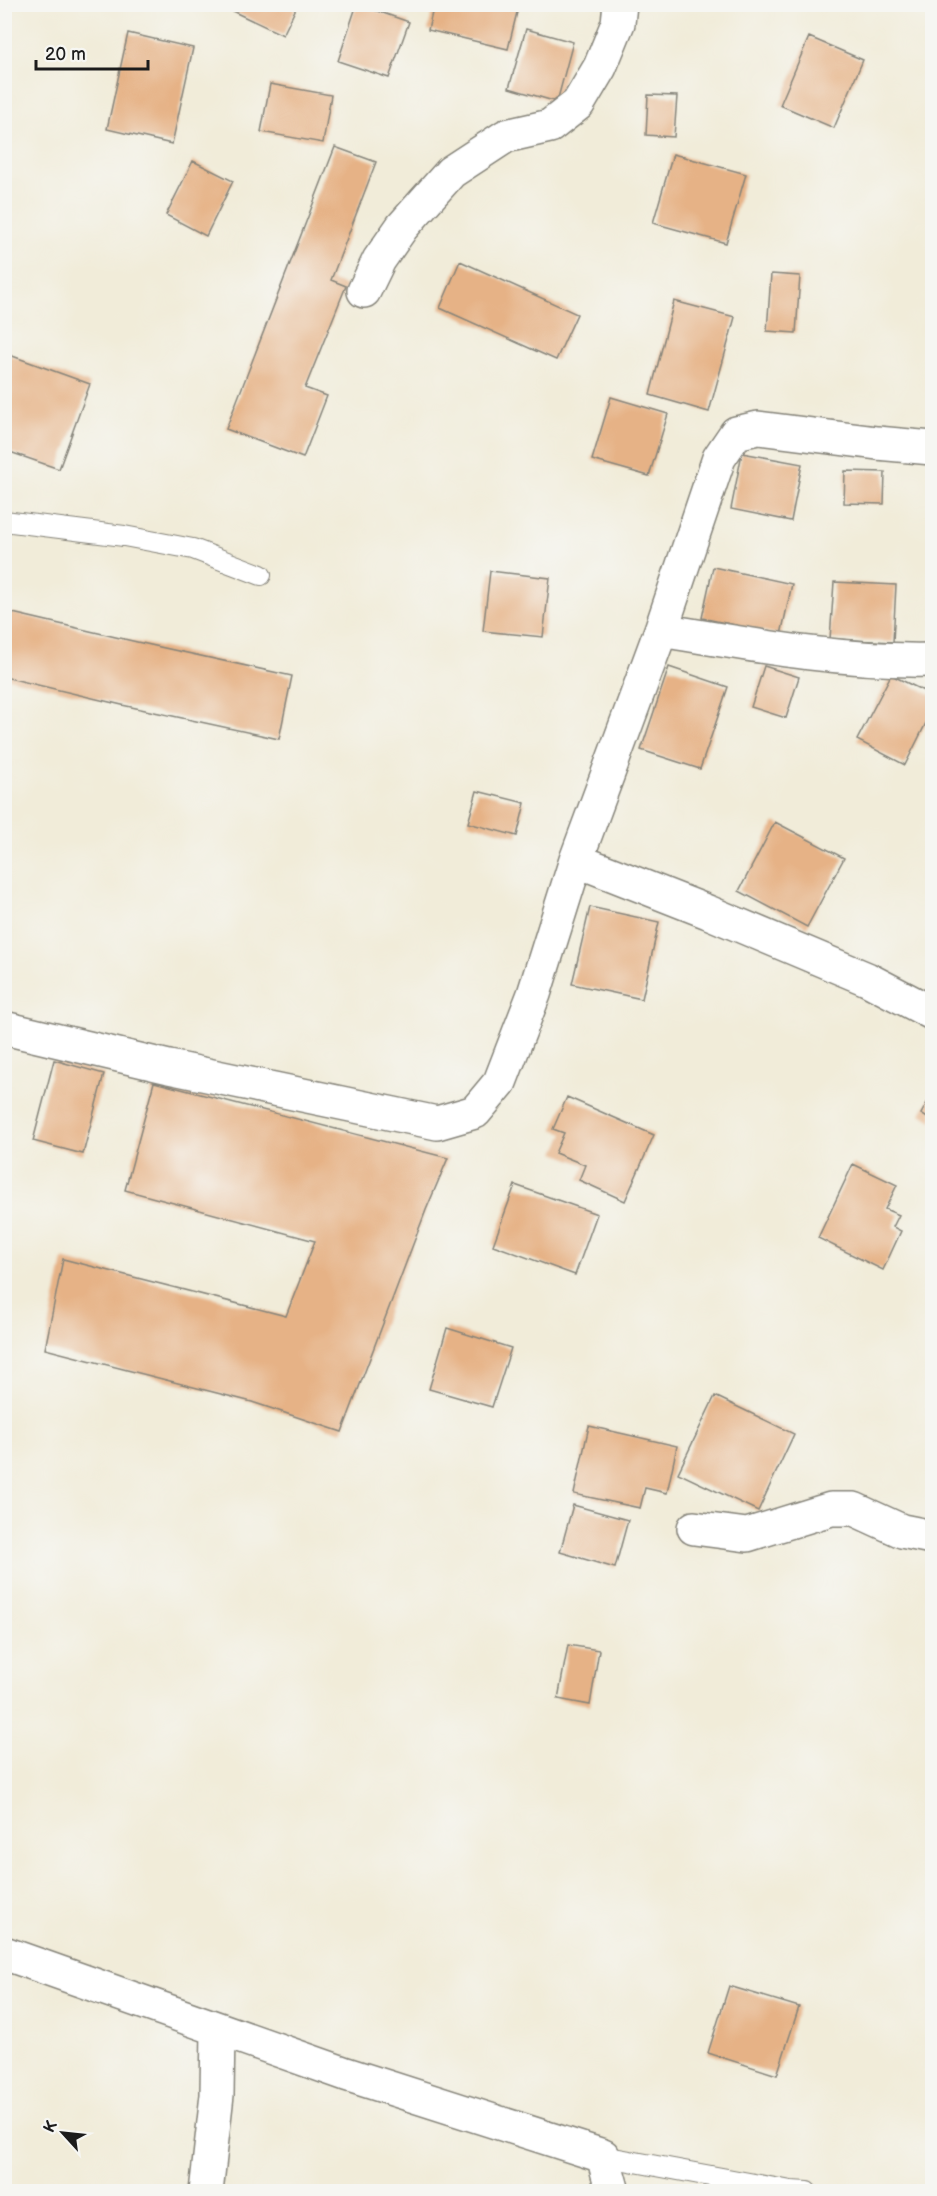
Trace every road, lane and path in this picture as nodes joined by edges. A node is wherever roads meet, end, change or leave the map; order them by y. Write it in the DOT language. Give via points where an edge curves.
graph roads {
  1 [pos="622,6"];
  2 [pos="364,291"];
  3 [pos="933,448"];
  4 [pos="4,521"];
  5 [pos="261,575"];
  6 [pos="661,630"];
  7 [pos="933,660"];
  8 [pos="576,861"];
  9 [pos="933,1013"];
  10 [pos="4,1028"];
  11 [pos="694,1528"];
  12 [pos="933,1537"];
  13 [pos="4,1953"];
  14 [pos="218,2029"];
  15 [pos="603,2156"];
  16 [pos="206,2192"];
  17 [pos="613,2192"];
  18 [pos="807,2192"];
  1 -- 2 [label="street" via="600,67 578,104 550,126 506,136 451,172 402,227"];
  3 -- 6 [label="street" via="758,428 736,433 719,458"];
  4 -- 5 [label="lane" via="193,549"];
  6 -- 7 [label="street" via="786,651 885,661"];
  6 -- 8 [label="street"];
  8 -- 9 [label="street" via="867,979"];
  8 -- 10 [label="street" via="501,1082 475,1112 437,1123"];
  11 -- 12 [label="street" via="747,1535 831,1509 854,1509 902,1531"];
  13 -- 14 [label="street"];
  14 -- 15 [label="street"];
  14 -- 16 [label="street" via="217,2095"];
  15 -- 17 [label="street"];
  15 -- 18 [label="lane"];
}
